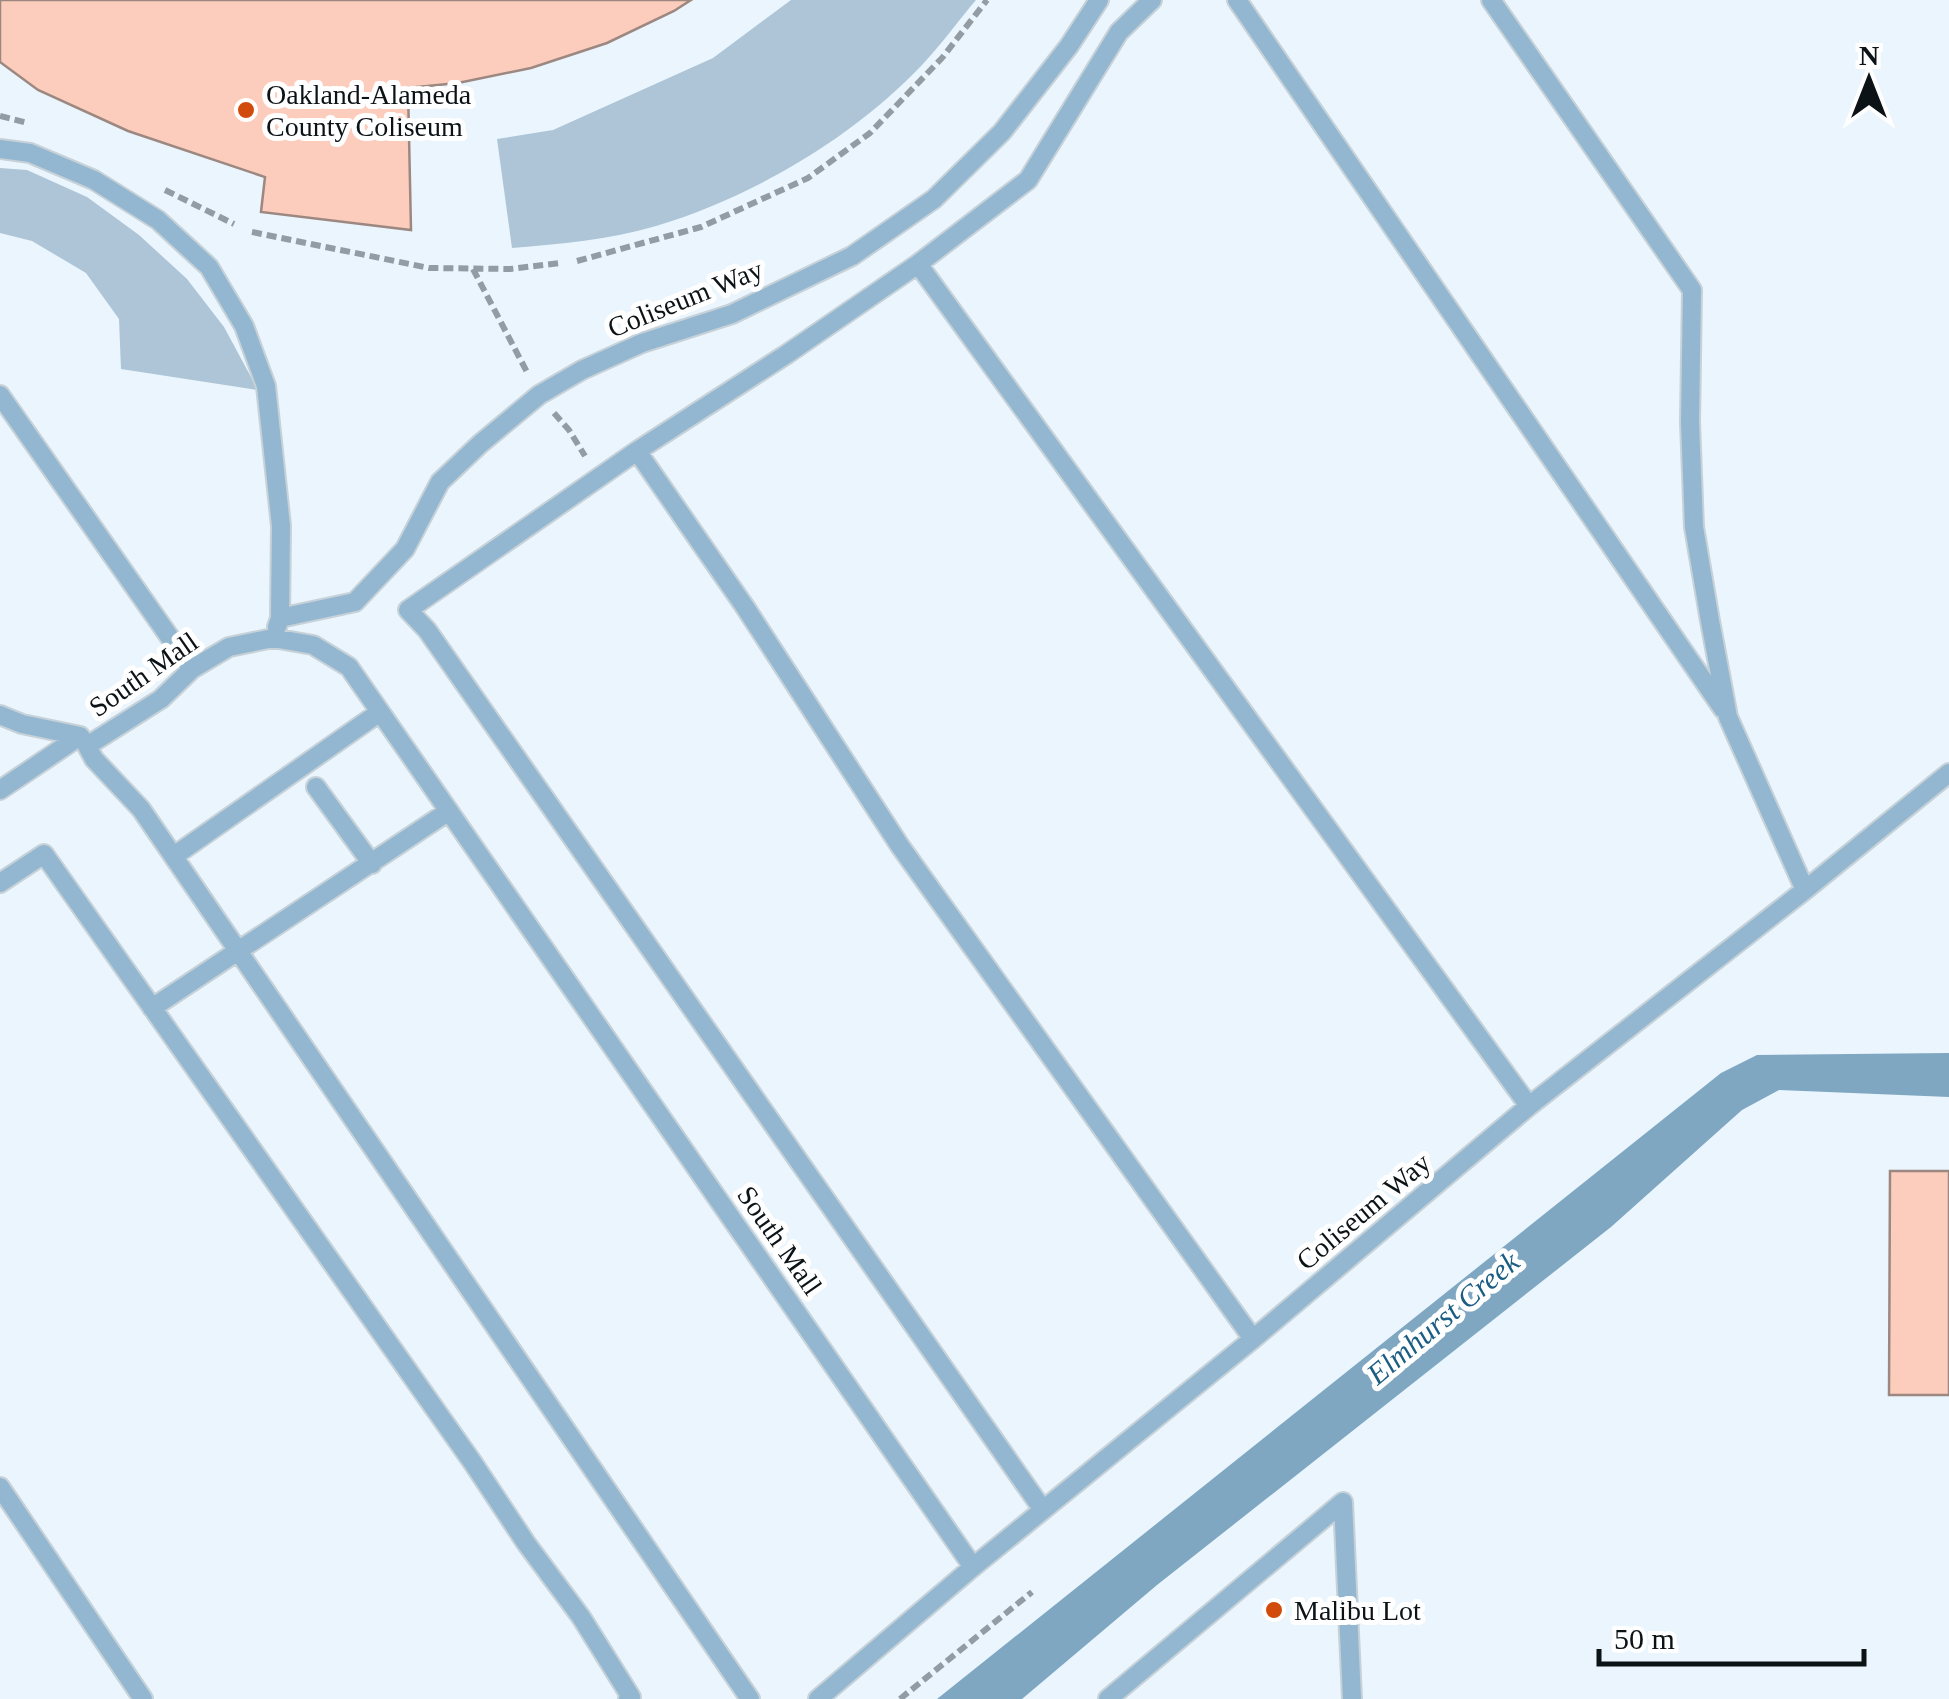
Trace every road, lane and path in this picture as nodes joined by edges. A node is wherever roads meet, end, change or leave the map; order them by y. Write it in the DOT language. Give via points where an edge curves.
graph roads {
  1 [pos="987,0"];
  2 [pos="1099,0"];
  3 [pos="1152,0"];
  4 [pos="1237,0"];
  5 [pos="1491,0"];
  6 [pos="0,149"];
  7 [pos="252,232"];
  8 [pos="577,261"];
  9 [pos="561,264"];
  10 [pos="918,264"];
  11 [pos="472,269"];
  12 [pos="538,395"];
  13 [pos="0,396"];
  14 [pos="569,430"];
  15 [pos="637,451"];
  16 [pos="280,618"];
  17 [pos="273,638"];
  18 [pos="192,669"];
  19 [pos="380,712"];
  20 [pos="0,715"];
  21 [pos="1728,717"];
  22 [pos="83,741"];
  23 [pos="1949,774"];
  24 [pos="316,787"];
  25 [pos="0,790"];
  26 [pos="449,811"];
  27 [pos="174,856"];
  28 [pos="372,864"];
  29 [pos="0,884"];
  30 [pos="1805,890"];
  31 [pos="239,952"];
  32 [pos="152,1008"];
  33 [pos="1529,1106"];
  34 [pos="1253,1339"];
  35 [pos="0,1487"];
  36 [pos="1043,1510"];
  37 [pos="973,1567"];
  38 [pos="1032,1592"];
  39 [pos="144,1699"];
  40 [pos="628,1699"];
  41 [pos="750,1699"];
  42 [pos="818,1699"];
  43 [pos="900,1699"];
  44 [pos="1108,1699"];
  45 [pos="1352,1699"];
  1 -- 8 [label="path" via="870,134 808,178 701,227"];
  2 -- 12 [label="lane, Coliseum Way" via="1002,132 934,199 852,256 732,314 642,343"];
  3 -- 10 [label="lane" via="1119,32 1028,180"];
  4 -- 21 [label="lane"];
  5 -- 21 [label="lane" via="1692,290 1694,527"];
  6 -- 16 [label="lane" via="30,153 94,180 158,220 218,282 244,326 266,386 282,526"];
  7 -- 11 [label="path" via="429,268"];
  9 -- 11 [label="path"];
  10 -- 15 [label="lane"];
  10 -- 33 [label="lane"];
  11 -- 12 [label="path"];
  12 -- 14 [label="path"];
  12 -- 16 [label="lane, Coliseum Way" via="440,482 405,549 355,602"];
  13 -- 18 [label="lane"];
  15 -- 34 [label="lane" via="900,846"];
  15 -- 36 [label="lane" via="408,610"];
  16 -- 17 [label="lane"];
  17 -- 18 [label="lane, South Mall" via="229,647"];
  17 -- 19 [label="lane, South Mall" via="313,645 349,667"];
  18 -- 22 [label="lane, South Mall" via="160,699"];
  19 -- 26 [label="lane, South Mall"];
  19 -- 27 [label="lane"];
  20 -- 22 [label="lane"];
  21 -- 30 [label="lane"];
  22 -- 25 [label="lane"];
  22 -- 27 [label="lane, South Mall"];
  23 -- 30 [label="lane, Coliseum Way"];
  24 -- 28 [label="lane"];
  26 -- 28 [label="lane"];
  26 -- 37 [label="lane, South Mall"];
  27 -- 31 [label="lane, South Mall"];
  28 -- 31 [label="lane"];
  29 -- 32 [label="lane" via="44,854"];
  30 -- 33 [label="lane, Coliseum Way"];
  31 -- 32 [label="lane"];
  31 -- 41 [label="lane, South Mall"];
  32 -- 40 [label="lane" via="581,1617"];
  33 -- 34 [label="lane, Coliseum Way"];
  34 -- 36 [label="lane, Coliseum Way"];
  35 -- 39 [label="lane"];
  36 -- 37 [label="lane, Coliseum Way"];
  37 -- 42 [label="lane, Coliseum Way"];
  38 -- 43 [label="path"];
  44 -- 45 [label="lane" via="1343,1502"];
}
